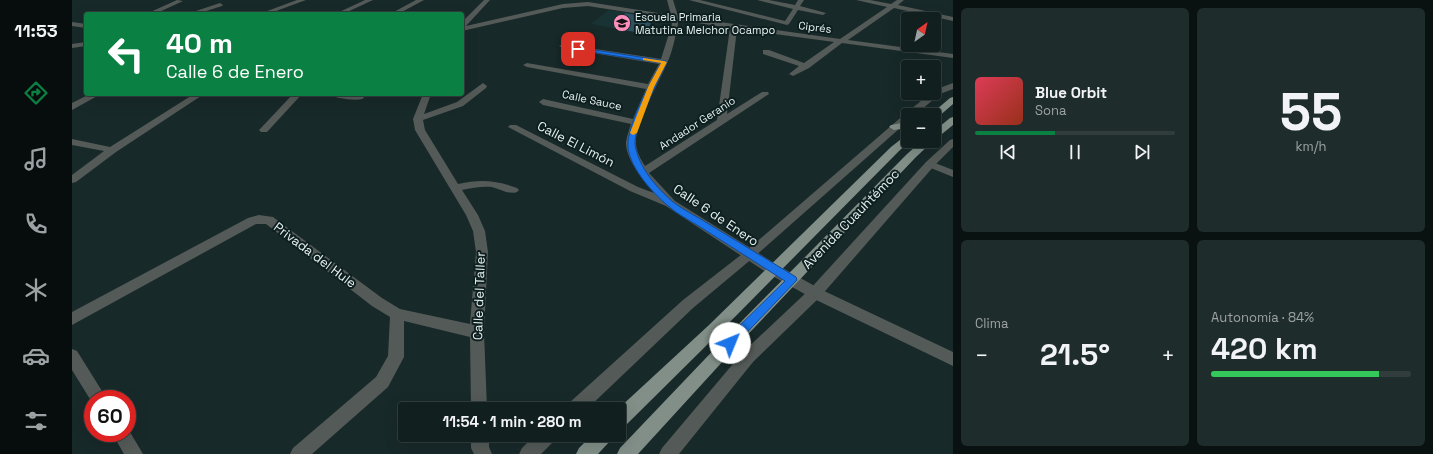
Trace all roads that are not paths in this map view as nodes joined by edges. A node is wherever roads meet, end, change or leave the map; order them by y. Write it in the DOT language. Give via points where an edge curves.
graph roads {
  1 [pos="303,0"];
  2 [pos="370,0"];
  3 [pos="421,0"];
  4 [pos="488,0"];
  5 [pos="670,0"];
  6 [pos="692,0"];
  7 [pos="760,0"];
  8 [pos="801,0"];
  9 [pos="859,0"];
  10 [pos="901,0"];
  11 [pos="180,1"];
  12 [pos="600,3"];
  13 [pos="220,5"];
  14 [pos="894,6"];
  15 [pos="796,8"];
  16 [pos="154,12"];
  17 [pos="197,12"];
  18 [pos="268,12"];
  19 [pos="343,12"];
  20 [pos="397,12"];
  21 [pos="823,13"];
  22 [pos="675,18"];
  23 [pos="953,19"];
  24 [pos="72,24"];
  25 [pos="84,26"];
  26 [pos="464,26"];
  27 [pos="734,27"];
  28 [pos="464,28"];
  29 [pos="842,41"];
  30 [pos="84,44"];
  31 [pos="72,46"];
  32 [pos="564,46"];
  33 [pos="766,52"];
  34 [pos="953,56"];
  35 [pos="664,62"];
  36 [pos="527,65"];
  37 [pos="806,66"];
  38 [pos="793,74"];
  39 [pos="483,86"];
  40 [pos="953,86"];
  41 [pos="651,87"];
  42 [pos="765,94"];
  43 [pos="92,96"];
  44 [pos="197,96"];
  45 [pos="296,96"];
  46 [pos="346,96"];
  47 [pos="426,96"];
  48 [pos="360,98"];
  49 [pos="953,100"];
  50 [pos="543,102"];
  51 [pos="72,107"];
  52 [pos="917,108"];
  53 [pos="941,110"];
  54 [pos="418,119"];
  55 [pos="953,120"];
  56 [pos="722,121"];
  57 [pos="901,121"];
  58 [pos="636,122"];
  59 [pos="901,126"];
  60 [pos="513,127"];
  61 [pos="894,127"];
  62 [pos="264,130"];
  63 [pos="941,130"];
  64 [pos="72,142"];
  65 [pos="953,142"];
  66 [pos="901,144"];
  67 [pos="921,148"];
  68 [pos="112,150"];
  69 [pos="930,164"];
  70 [pos="643,172"];
  71 [pos="953,174"];
  72 [pos="72,180"];
  73 [pos="456,188"];
  74 [pos="513,190"];
  75 [pos="671,204"];
  76 [pos="750,254"];
  77 [pos="774,270"];
  78 [pos="792,280"];
  79 [pos="815,293"];
  80 [pos="397,314"];
  81 [pos="72,319"];
  82 [pos="477,332"];
  83 [pos="72,356"];
  84 [pos="953,359"];
  85 [pos="93,390"];
  86 [pos="479,402"];
  87 [pos="583,402"];
  88 [pos="626,413"];
  89 [pos="127,442"];
  90 [pos="480,442"];
  91 [pos="541,442"];
  92 [pos="597,442"];
  93 [pos="134,454"];
  94 [pos="299,454"];
  95 [pos="484,454"];
  96 [pos="528,454"];
  97 [pos="585,454"];
  98 [pos="626,454"];
  99 [pos="668,454"];
  1 -- 18 [label="street"];
  2 -- 19 [label="street"];
  3 -- 20 [label="street"];
  4 -- 26 [label="street"];
  5 -- 22 [label="street, Calle 6 de Enero"];
  6 -- 15 [label="street" via="786,23"];
  7 -- 15 [label="street"];
  8 -- 15 [label="street"];
  9 -- 14 [label="street"];
  10 -- 14 [label="street"];
  11 -- 16 [label="street"];
  12 -- 22 [label="street, Ciprés"];
  12 -- 28 [label="street, Ciprés" via="579,4"];
  13 -- 17 [label="street"];
  14 -- 23 [label="street"];
  14 -- 29 [label="street"];
  15 -- 21 [label="street"];
  22 -- 27 [label="street, Ciprés"];
  22 -- 35 [label="street, Calle 6 de Enero"];
  24 -- 25 [label="street"];
  27 -- 29 [label="street, Ciprés"];
  27 -- 56 [label="street"];
  29 -- 34 [label="street, Ciprés"];
  29 -- 37 [label="street"];
  30 -- 31 [label="street"];
  32 -- 35 [label="street"];
  33 -- 37 [label="street"];
  35 -- 41 [label="street, Calle 6 de Enero"];
  36 -- 41 [label="street"];
  37 -- 38 [label="street"];
  39 -- 54 [label="street" via="460,104"];
  40 -- 52 [label="street" via="937,92"];
  41 -- 58 [label="street, Calle 6 de Enero"];
  42 -- 56 [label="street, Andador Geranio"];
  43 -- 51 [label="street"];
  44 -- 68 [label="street"];
  45 -- 62 [label="street"];
  46 -- 48 [label="street"];
  47 -- 54 [label="street"];
  49 -- 53 [label="main road"];
  50 -- 58 [label="street, Calle Sauce"];
  54 -- 73 [label="street, Calle del Taller" via="420,130"];
  55 -- 63 [label="main road"];
  56 -- 70 [label="street, Andador Geranio"];
  57 -- 61 [label="street"];
  58 -- 70 [label="street, Calle 6 de Enero" via="631,143 635,158"];
  59 -- 61 [label="main road"];
  60 -- 75 [label="street, Calle El Limón" via="634,189"];
  61 -- 76 [label="street"];
  64 -- 68 [label="street"];
  65 -- 69 [label="street"];
  66 -- 77 [label="main road, Avenida Cuauhtémoc"];
  67 -- 78 [label="main road, Avenida Cuauhtémoc"];
  68 -- 72 [label="street"];
  69 -- 71 [label="street"];
  69 -- 79 [label="street"];
  70 -- 75 [label="street, Calle 6 de Enero"];
  73 -- 74 [label="street" via="477,182"];
  73 -- 82 [label="street, Calle del Taller" via="479,231 482,252"];
  75 -- 76 [label="street, Calle 6 de Enero"];
  76 -- 77 [label="street, Calle 6 de Enero"];
  76 -- 87 [label="street" via="688,304"];
  77 -- 78 [label="street, Calle 6 de Enero"];
  77 -- 88 [label="main road, Avenida Cuauhtémoc"];
  78 -- 79 [label="street, Calle 6 de Enero"];
  78 -- 98 [label="main road, Avenida Cuauhtémoc"];
  79 -- 84 [label="street, Calle 6 de Enero"];
  79 -- 99 [label="street" via="748,357"];
  80 -- 81 [label="street, Privada del Hule" via="377,302 269,220 259,219"];
  80 -- 82 [label="street, Privada del Hule"];
  80 -- 94 [label="street" via="396,357 382,382"];
  82 -- 86 [label="street, Calle del Taller"];
  83 -- 85 [label="street"];
  89 -- 93 [label="street"];
  90 -- 95 [label="street"];
  91 -- 96 [label="street"];
  92 -- 97 [label="main road"];
}
